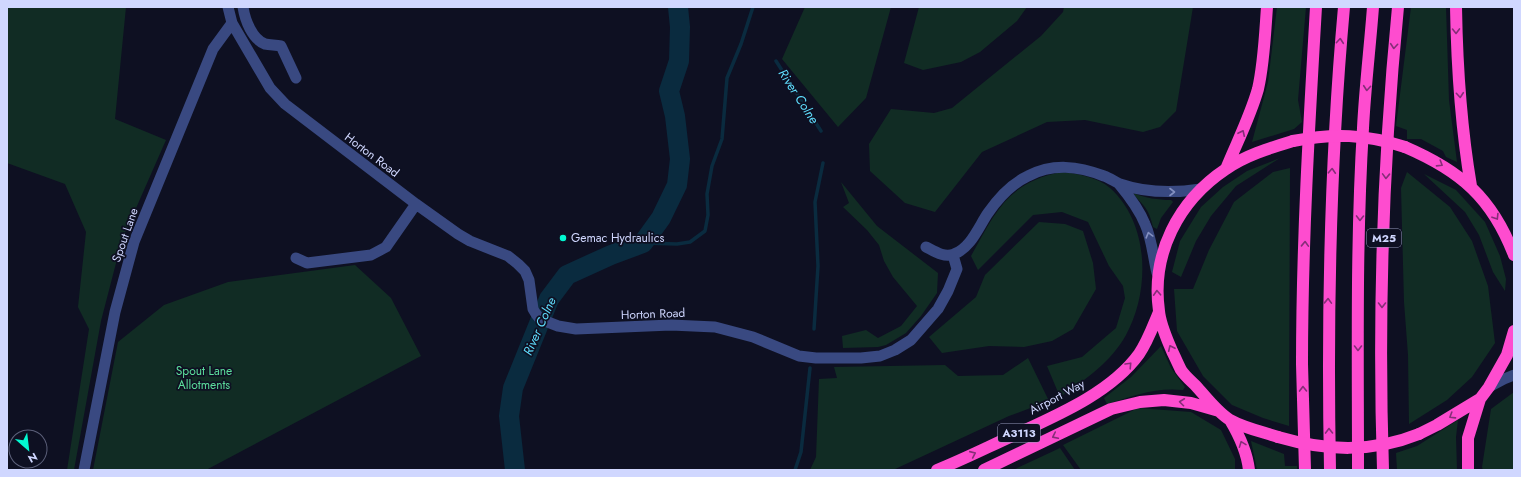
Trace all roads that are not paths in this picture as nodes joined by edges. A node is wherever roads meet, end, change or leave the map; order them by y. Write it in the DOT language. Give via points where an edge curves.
graph roads {
  1 [pos="228,7"];
  2 [pos="242,7"];
  3 [pos="1267,7"];
  4 [pos="1316,7"];
  5 [pos="1344,7"];
  6 [pos="1373,7"];
  7 [pos="1398,7"];
  8 [pos="1456,7"];
  9 [pos="232,23"];
  10 [pos="296,78"];
  11 [pos="1226,169"];
  12 [pos="1119,184"];
  13 [pos="1471,186"];
  14 [pos="1201,189"];
  15 [pos="416,204"];
  16 [pos="926,247"];
  17 [pos="953,255"];
  18 [pos="1514,256"];
  19 [pos="296,258"];
  20 [pos="1157,273"];
  21 [pos="1159,312"];
  22 [pos="1514,331"];
  23 [pos="1514,375"];
  24 [pos="1489,387"];
  25 [pos="1480,399"];
  26 [pos="1220,411"];
  27 [pos="1230,420"];
  28 [pos="84,470"];
  29 [pos="937,470"];
  30 [pos="984,470"];
  31 [pos="1249,470"];
  32 [pos="1305,470"];
  33 [pos="1330,470"];
  34 [pos="1358,470"];
  35 [pos="1383,470"];
  36 [pos="1468,470"];
  1 -- 9 [label="street, Horton Road"];
  2 -- 10 [label="street" via="254,35 264,44 281,46"];
  11 -- 3 [label="highway, one-way" via="1243,132 1258,88"];
  32 -- 4 [label="highway, one-way" via="1302,364"];
  33 -- 5 [label="highway, one-way" via="1328,314 1331,206"];
  6 -- 34 [label="highway, M25, one-way" via="1360,194"];
  7 -- 35 [label="highway, M25, one-way" via="1388,122 1384,236"];
  8 -- 13 [label="highway, one-way" via="1458,63 1466,158"];
  9 -- 15 [label="street, Horton Road" via="270,88 281,100"];
  9 -- 28 [label="street, Spout Lane" via="213,49 134,242 116,312"];
  11 -- 13 [label="highway, one-way, bridge" via="1267,148 1293,141 1326,135 1361,136 1405,147 1436,162"];
  11 -- 14 [label="highway"];
  12 -- 14 [label="street, one-way" via="1168,192"];
  12 -- 17 [label="street" via="1106,176 1072,167 1042,170 1013,185 999,198 968,244"];
  20 -- 12 [label="street, one-way" via="1145,223 1135,204"];
  13 -- 18 [label="highway, one-way" via="1494,214 1506,234"];
  14 -- 20 [label="highway" via="1183,211 1165,243"];
  15 -- 17 [label="street, Horton Road" via="464,238 508,256 518,264 529,280 536,314 540,319 558,326 576,329 671,325 715,327 753,337 799,356 816,358 880,356 911,340 938,308 948,291 957,270"];
  15 -- 19 [label="street" via="386,247 371,255 307,264"];
  16 -- 17 [label="street" via="939,253"];
  21 -- 20 [label="highway, one-way"];
  26 -- 21 [label="highway, one-way" via="1182,370 1167,339"];
  29 -- 21 [label="highway, Airport Way / A3113, one-way" via="1078,404 1115,380 1139,354"];
  22 -- 24 [label="highway" via="1506,355"];
  23 -- 24 [label="street"];
  24 -- 25 [label="highway"];
  25 -- 27 [label="highway, one-way, bridge" via="1419,434 1396,442 1354,448 1310,445"];
  25 -- 36 [label="highway" via="1468,438"];
  26 -- 27 [label="highway"];
  26 -- 30 [label="highway, A3113, one-way" via="1191,403 1164,400 1140,402 1111,409"];
  31 -- 27 [label="highway, one-way" via="1243,445"];
}
